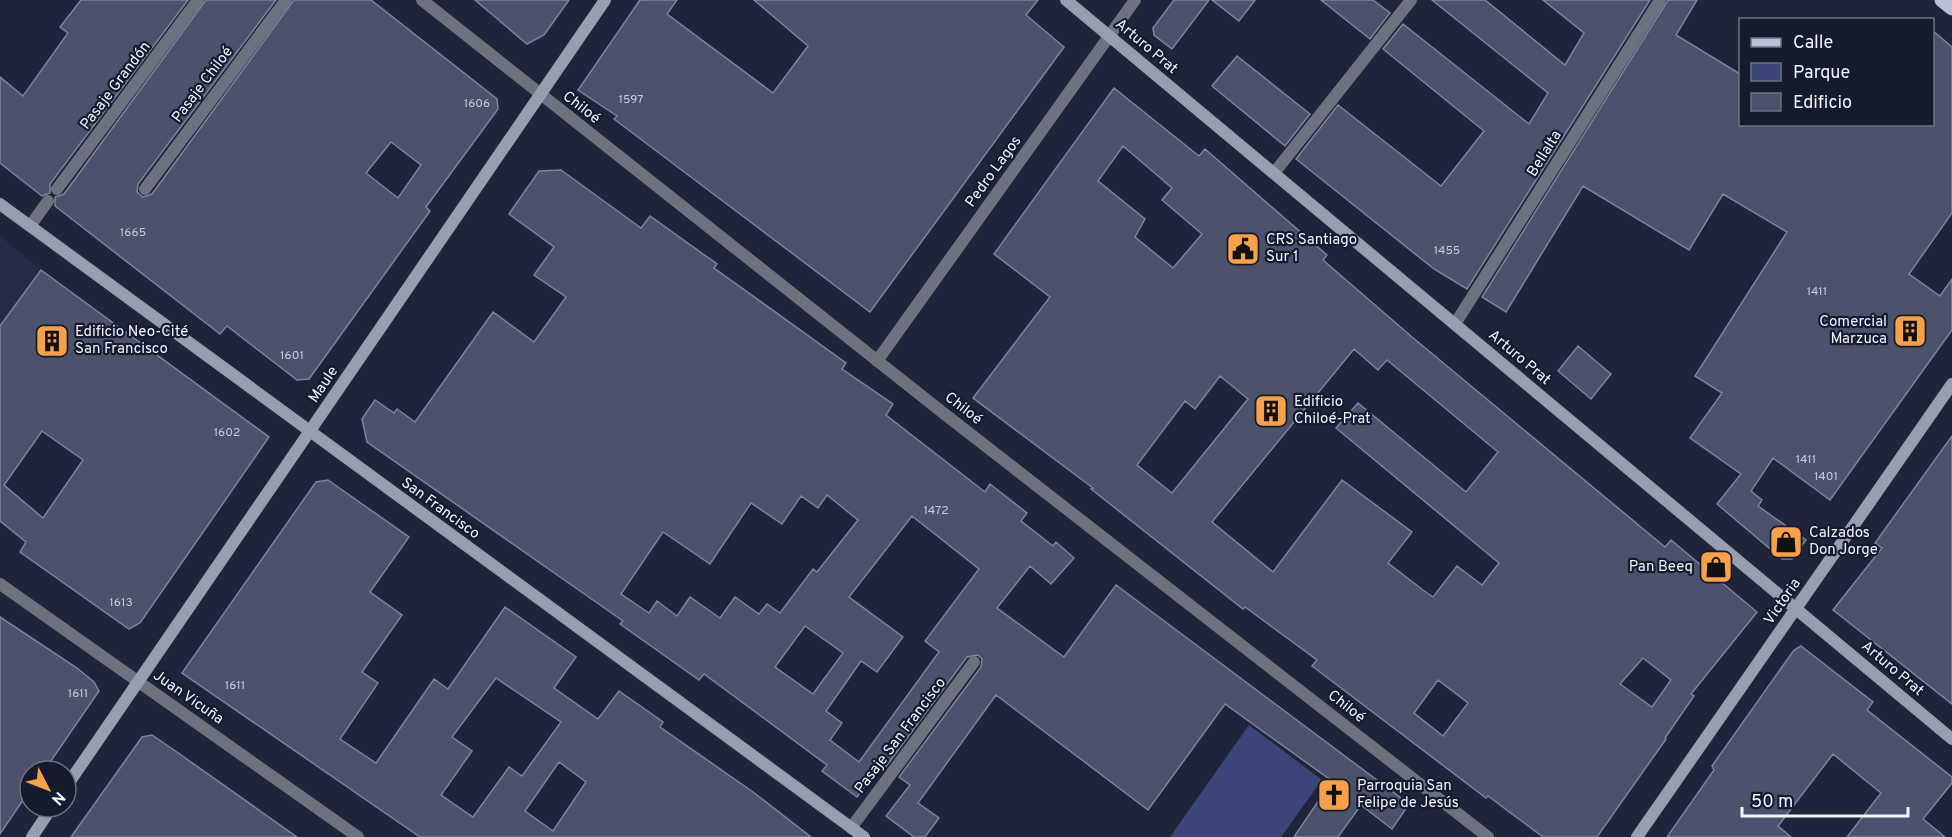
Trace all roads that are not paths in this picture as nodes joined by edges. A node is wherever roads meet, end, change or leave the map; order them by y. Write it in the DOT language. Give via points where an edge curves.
graph roads {
  1 [pos="198,0"];
  2 [pos="286,0"];
  3 [pos="422,0"];
  4 [pos="605,0"];
  5 [pos="1066,0"];
  6 [pos="1135,0"];
  7 [pos="1411,0"];
  8 [pos="1660,0"];
  9 [pos="1942,0"];
  10 [pos="1952,8"];
  11 [pos="1110,36"];
  12 [pos="541,95"];
  13 [pos="1274,173"];
  14 [pos="57,189"];
  15 [pos="145,189"];
  16 [pos="48,201"];
  17 [pos="0,204"];
  18 [pos="30,226"];
  19 [pos="1455,324"];
  20 [pos="877,361"];
  21 [pos="1952,384"];
  22 [pos="310,431"];
  23 [pos="0,584"];
  24 [pos="1796,609"];
  25 [pos="974,662"];
  26 [pos="139,682"];
  27 [pos="1952,739"];
  28 [pos="78,770"];
  29 [pos="44,819"];
  30 [pos="851,828"];
  31 [pos="32,837"];
  32 [pos="358,837"];
  33 [pos="864,837"];
  34 [pos="1488,837"];
  35 [pos="1637,837"];
  1 -- 14 [label="street, Pasaje Grandón"];
  2 -- 15 [label="street, Pasaje Chiloé"];
  3 -- 12 [label="street, Chiloé"];
  4 -- 12 [label="street, Maule"];
  5 -- 11 [label="street, Arturo Prat"];
  6 -- 11 [label="street, Pedro Lagos"];
  7 -- 13 [label="street"];
  8 -- 19 [label="street, Bellalta"];
  9 -- 10 [label="main road"];
  11 -- 13 [label="street, Arturo Prat"];
  11 -- 20 [label="street, Pedro Lagos"];
  12 -- 20 [label="street, Chiloé"];
  12 -- 22 [label="street, Maule"];
  13 -- 19 [label="street, Arturo Prat"];
  16 -- 18 [label="street"];
  17 -- 18 [label="street, San Francisco"];
  18 -- 22 [label="street, San Francisco"];
  19 -- 24 [label="street, Arturo Prat"];
  20 -- 34 [label="street, Chiloé"];
  21 -- 24 [label="street, Victoria"];
  22 -- 26 [label="street, Maule"];
  22 -- 30 [label="street, San Francisco"];
  23 -- 26 [label="street, Juan Vicuña"];
  24 -- 27 [label="street, Arturo Prat"];
  24 -- 35 [label="street, Victoria"];
  25 -- 30 [label="street, Pasaje San Francisco"];
  26 -- 28 [label="street, Maule"];
  26 -- 32 [label="street, Juan Vicuña"];
  29 -- 31 [label="street"];
  30 -- 33 [label="street, San Francisco"];
}
